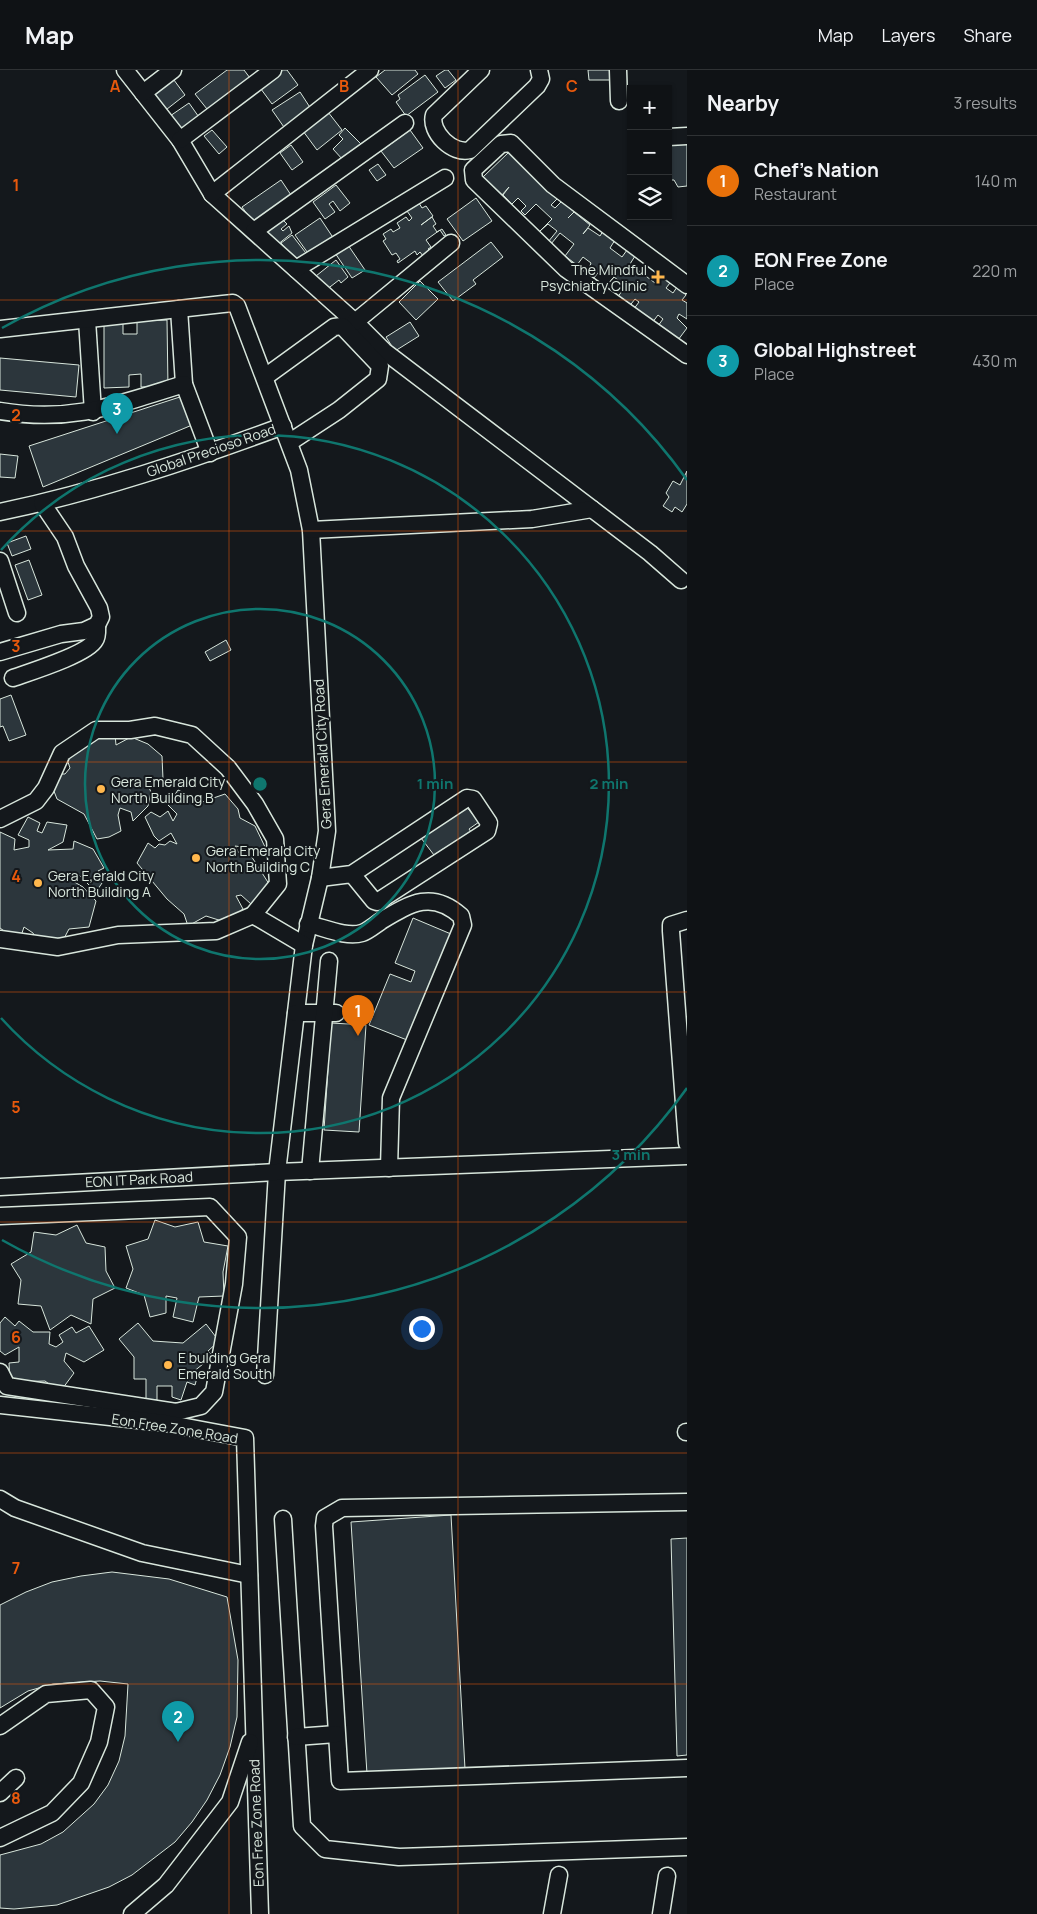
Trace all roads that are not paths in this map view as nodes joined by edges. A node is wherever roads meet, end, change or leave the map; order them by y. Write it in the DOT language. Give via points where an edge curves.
graph roads {
  1 [pos="125,70"];
  2 [pos="173,70"];
  3 [pos="273,70"];
  4 [pos="370,70"];
  5 [pos="539,70"];
  6 [pos="618,70"];
  7 [pos="470,73"];
  8 [pos="142,92"];
  9 [pos="619,100"];
  10 [pos="405,122"];
  11 [pos="687,136"];
  12 [pos="672,137"];
  13 [pos="180,140"];
  14 [pos="445,178"];
  15 [pos="212,194"];
  16 [pos="254,231"];
  17 [pos="451,243"];
  18 [pos="296,269"];
  19 [pos="687,285"];
  20 [pos="179,309"];
  21 [pos="87,320"];
  22 [pos="355,322"];
  23 [pos="0,329"];
  24 [pos="686,350"];
  25 [pos="265,377"];
  26 [pos="184,384"];
  27 [pos="0,411"];
  28 [pos="93,412"];
  29 [pos="283,426"];
  30 [pos="290,442"];
  31 [pos="210,453"];
  32 [pos="42,503"];
  33 [pos="592,509"];
  34 [pos="0,512"];
  35 [pos="311,530"];
  36 [pos="0,561"];
  37 [pos="681,580"];
  38 [pos="17,613"];
  39 [pos="97,625"];
  40 [pos="0,652"];
  41 [pos="13,678"];
  42 [pos="0,819"];
  43 [pos="352,874"];
  44 [pos="320,878"];
  45 [pos="253,916"];
  46 [pos="687,920"];
  47 [pos="308,924"];
  48 [pos="0,939"];
  49 [pos="304,946"];
  50 [pos="329,961"];
  51 [pos="296,1013"];
  52 [pos="330,1013"];
  53 [pos="687,1143"];
  54 [pos="687,1156"];
  55 [pos="388,1168"];
  56 [pos="310,1171"];
  57 [pos="277,1172"];
  58 [pos="85,1182"];
  59 [pos="0,1187"];
  60 [pos="90,1210"];
  61 [pos="0,1216"];
  62 [pos="0,1372"];
  63 [pos="265,1375"];
  64 [pos="0,1406"];
  65 [pos="0,1498"];
  66 [pos="687,1502"];
  67 [pos="283,1519"];
  68 [pos="249,1575"];
  69 [pos="0,1726"];
  70 [pos="253,1731"];
  71 [pos="336,1734"];
  72 [pos="296,1737"];
  73 [pos="687,1768"];
  74 [pos="0,1784"];
  75 [pos="0,1793"];
  76 [pos="0,1838"];
  77 [pos="687,1847"];
  78 [pos="559,1875"];
  79 [pos="667,1876"];
  80 [pos="132,1914"];
  81 [pos="260,1914"];
  82 [pos="552,1914"];
  83 [pos="661,1914"];
  1 -- 8 [label="street"];
  2 -- 8 [label="street"];
  3 -- 13 [label="street"];
  4 -- 15 [label="street"];
  5 -- 7 [label="street" via="541,79 537,86 470,150 463,152 443,140 432,121"];
  6 -- 9 [label="street"];
  8 -- 13 [label="street"];
  10 -- 16 [label="street"];
  11 -- 12 [label="street"];
  13 -- 15 [label="street"];
  14 -- 18 [label="street"];
  15 -- 16 [label="street"];
  16 -- 18 [label="street"];
  17 -- 22 [label="street"];
  18 -- 22 [label="street"];
  19 -- 24 [label="street" via="561,191 511,142 501,144 473,170 474,180 566,269"];
  20 -- 21 [label="street"];
  20 -- 25 [label="street, Global Precioso Road" via="237,306"];
  20 -- 26 [label="street"];
  21 -- 23 [label="street"];
  21 -- 28 [label="street"];
  22 -- 33 [label="street" via="384,351"];
  25 -- 29 [label="street, Global Precioso Road"];
  25 -- 30 [label="street" via="334,327 342,326 380,366 378,378"];
  26 -- 28 [label="street"];
  26 -- 31 [label="street"];
  27 -- 28 [label="street" via="27,416"];
  29 -- 30 [label="street, Gera Emerald City Road"];
  29 -- 31 [label="street, Global Precioso Road"];
  30 -- 35 [label="street, Gera Emerald City Road"];
  31 -- 32 [label="street, Global Precioso Road"];
  32 -- 34 [label="street, Global Precioso Road"];
  32 -- 39 [label="street" via="65,537 76,566 99,608 101,617"];
  33 -- 35 [label="street" via="532,519"];
  33 -- 37 [label="street"];
  35 -- 44 [label="street, Gera Emerald City Road" via="327,831"];
  36 -- 38 [label="street"];
  39 -- 40 [label="street"];
  39 -- 41 [label="street" via="97,638 74,655"];
  42 -- 45 [label="street" via="36,802 62,753 96,730 155,726 192,735 228,768 255,804 275,839 278,884"];
  43 -- 43 [label="street" via="467,798 473,799 489,823 487,831 377,902"];
  43 -- 44 [label="street"];
  44 -- 47 [label="street, Gera Emerald City Road"];
  45 -- 48 [label="street" via="216,931 118,935 58,947"];
  45 -- 49 [label="street"];
  46 -- 53 [label="street" via="671,925 670,931"];
  47 -- 49 [label="street, Gera Emerald City Road"];
  47 -- 55 [label="street" via="352,934 362,933 416,903 428,900 438,900 461,916 463,925 391,1098"];
  49 -- 51 [label="street, Gera Emerald City Road"];
  50 -- 52 [label="street"];
  51 -- 52 [label="street"];
  51 -- 57 [label="street, Gera Emerald City Road"];
  52 -- 56 [label="street"];
  54 -- 55 [label="street, EON IT Park Road"];
  55 -- 56 [label="street, EON IT Park Road"];
  56 -- 57 [label="street, EON IT Park Road"];
  57 -- 58 [label="street, EON IT Park Road"];
  57 -- 63 [label="street, Gera Emerald City Road"];
  58 -- 59 [label="street, EON IT Park Road"];
  58 -- 60 [label="street"];
  60 -- 61 [label="street"];
  60 -- 62 [label="street" via="210,1206 238,1237 234,1284 214,1392 201,1406 176,1412 7,1386"];
  64 -- 68 [label="street, Eon Free Zone Road" via="165,1423 245,1438"];
  65 -- 68 [label="street" via="15,1508 142,1553"];
  66 -- 71 [label="street" via="342,1508 333,1512 325,1518 324,1526"];
  67 -- 72 [label="street"];
  68 -- 70 [label="street, Eon Free Zone Road"];
  69 -- 76 [label="street" via="46,1694 91,1690 106,1707 99,1742 80,1783 52,1813"];
  70 -- 80 [label="street, Eon Free Zone Road" via="230,1802 166,1885"];
  70 -- 81 [label="street, Eon Free Zone Road"];
  71 -- 72 [label="street"];
  71 -- 73 [label="street" via="340,1781"];
  72 -- 77 [label="street" via="302,1826 325,1849 399,1856"];
  74 -- 75 [label="street" via="15,1775"];
  78 -- 82 [label="street"];
  79 -- 83 [label="street"];
}
